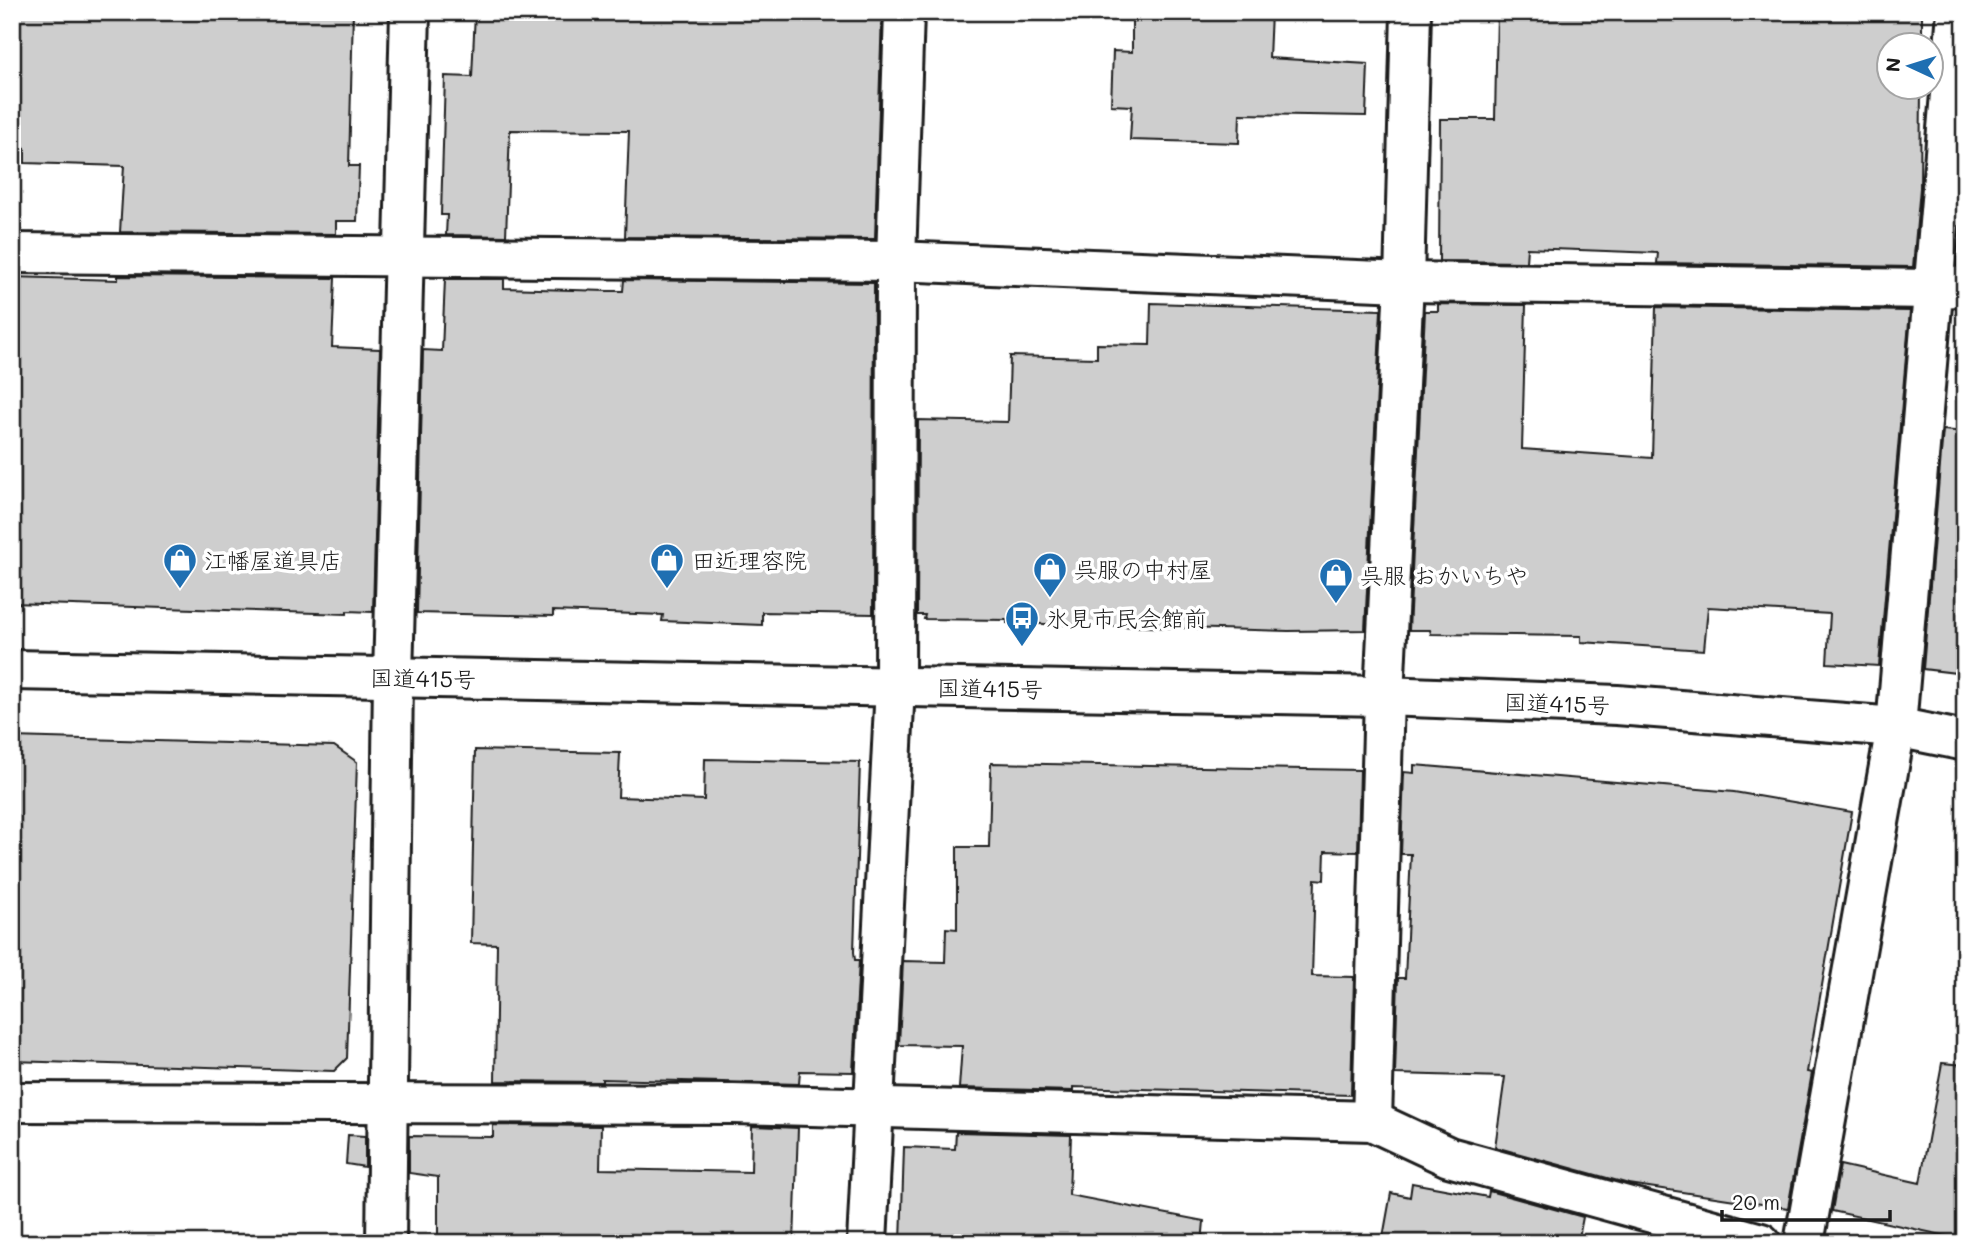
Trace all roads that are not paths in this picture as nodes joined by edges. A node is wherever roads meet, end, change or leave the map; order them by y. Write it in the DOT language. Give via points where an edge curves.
graph roads {
  1 [pos="410,12"];
  2 [pos="904,12"];
  3 [pos="1411,12"];
  4 [pos="1957,12"];
  5 [pos="12,253"];
  6 [pos="404,257"];
  7 [pos="896,261"];
  8 [pos="1404,282"];
  9 [pos="1949,287"];
  10 [pos="12,670"];
  11 [pos="393,678"];
  12 [pos="895,687"];
  13 [pos="1384,696"];
  14 [pos="1896,727"];
  15 [pos="1965,741"];
  16 [pos="12,1102"];
  17 [pos="389,1104"];
  18 [pos="872,1108"];
  19 [pos="1372,1121"];
  20 [pos="386,1243"];
  21 [pos="867,1243"];
  22 [pos="1761,1243"];
  23 [pos="1804,1243"];
  1 -- 6 [label="main road"];
  2 -- 7 [label="main road"];
  3 -- 8 [label="main road"];
  4 -- 9 [label="main road"];
  5 -- 6 [label="main road"];
  6 -- 7 [label="main road"];
  6 -- 11 [label="main road"];
  7 -- 8 [label="main road"];
  7 -- 12 [label="main road"];
  8 -- 9 [label="main road"];
  8 -- 13 [label="main road"];
  9 -- 14 [label="main road"];
  10 -- 11 [label="main road, 国道415号"];
  11 -- 12 [label="main road, 国道415号"];
  11 -- 17 [label="main road"];
  12 -- 13 [label="main road, 国道415号"];
  12 -- 18 [label="main road"];
  13 -- 14 [label="main road, 国道415号" via="1617,705"];
  13 -- 19 [label="main road"];
  14 -- 15 [label="main road, 国道415号"];
  14 -- 23 [label="main road"];
  16 -- 17 [label="main road"];
  17 -- 18 [label="main road"];
  17 -- 20 [label="main road"];
  18 -- 19 [label="main road"];
  18 -- 21 [label="main road"];
  19 -- 22 [label="main road" via="1449,1157"];
}
